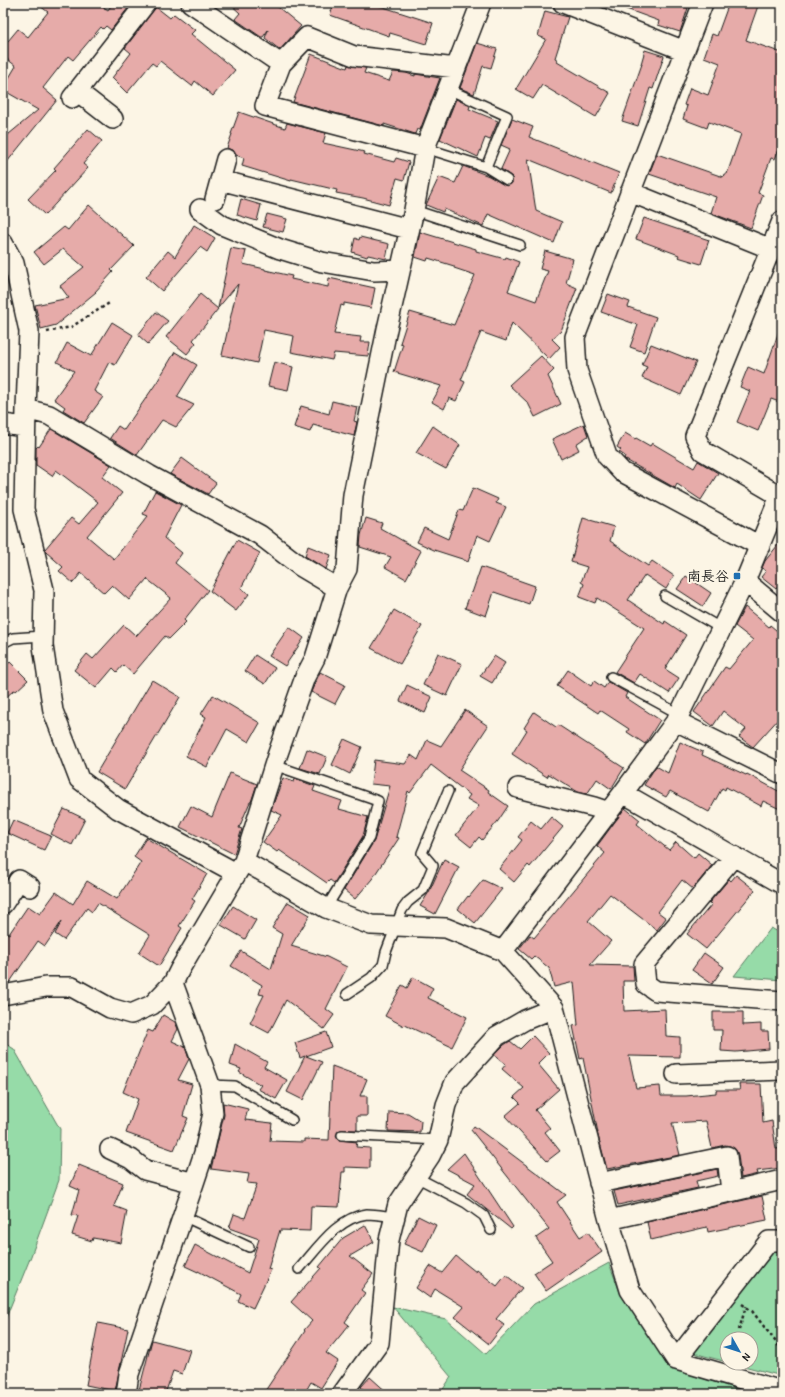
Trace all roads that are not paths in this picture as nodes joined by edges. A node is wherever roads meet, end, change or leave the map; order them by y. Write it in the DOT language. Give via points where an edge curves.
graph roads {
  1 [pos="146,3"];
  2 [pos="191,3"];
  3 [pos="481,3"];
  4 [pos="563,3"];
  5 [pos="703,3"];
  6 [pos="685,51"];
  7 [pos="281,64"];
  8 [pos="456,68"];
  9 [pos="448,89"];
  10 [pos="113,119"];
  11 [pos="425,148"];
  12 [pos="226,159"];
  13 [pos="486,167"];
  14 [pos="220,180"];
  15 [pos="507,180"];
  16 [pos="630,192"];
  17 [pos="414,210"];
  18 [pos="782,221"];
  19 [pos="409,229"];
  20 [pos="3,243"];
  21 [pos="520,245"];
  22 [pos="771,249"];
  23 [pos="400,270"];
  24 [pos="25,418"];
  25 [pos="3,424"];
  26 [pos="781,496"];
  27 [pos="760,546"];
  28 [pos="745,581"];
  29 [pos="337,588"];
  30 [pos="665,596"];
  31 [pos="782,612"];
  32 [pos="722,629"];
  33 [pos="43,636"];
  34 [pos="3,643"];
  35 [pos="611,677"];
  36 [pos="678,717"];
  37 [pos="274,765"];
  38 [pos="782,774"];
  39 [pos="518,788"];
  40 [pos="448,791"];
  41 [pos="623,793"];
  42 [pos="609,812"];
  43 [pos="734,856"];
  44 [pos="240,867"];
  45 [pos="782,884"];
  46 [pos="30,888"];
  47 [pos="3,904"];
  48 [pos="326,908"];
  49 [pos="395,926"];
  50 [pos="503,951"];
  51 [pos="173,983"];
  52 [pos="347,994"];
  53 [pos="3,995"];
  54 [pos="782,1001"];
  55 [pos="554,1008"];
  56 [pos="782,1070"];
  57 [pos="676,1074"];
  58 [pos="210,1085"];
  59 [pos="292,1120"];
  60 [pos="342,1135"];
  61 [pos="438,1140"];
  62 [pos="110,1149"];
  63 [pos="416,1177"];
  64 [pos="782,1180"];
  65 [pos="194,1183"];
  66 [pos="599,1183"];
  67 [pos="731,1192"];
  68 [pos="183,1216"];
  69 [pos="395,1217"];
  70 [pos="609,1220"];
  71 [pos="491,1230"];
  72 [pos="782,1241"];
  73 [pos="249,1247"];
  74 [pos="299,1269"];
  75 [pos="676,1360"];
  76 [pos="749,1387"];
  77 [pos="782,1391"];
  78 [pos="126,1394"];
  79 [pos="342,1394"];
  1 -- 10 [label="street" via="75,94"];
  2 -- 7 [label="street"];
  3 -- 8 [label="street"];
  4 -- 6 [label="street"];
  5 -- 6 [label="street"];
  6 -- 16 [label="street"];
  7 -- 8 [label="street" via="307,37 354,56"];
  7 -- 11 [label="street" via="265,106"];
  8 -- 9 [label="street"];
  9 -- 11 [label="street"];
  9 -- 13 [label="lane" via="507,116"];
  11 -- 13 [label="lane"];
  11 -- 17 [label="street"];
  12 -- 14 [label="street"];
  13 -- 15 [label="lane"];
  14 -- 19 [label="street"];
  14 -- 23 [label="street" via="208,204 222,225 280,250 322,262 374,272"];
  16 -- 22 [label="street"];
  16 -- 27 [label="street" via="575,337 577,370 607,456 622,472"];
  17 -- 19 [label="street"];
  17 -- 21 [label="lane"];
  18 -- 22 [label="street"];
  19 -- 23 [label="street"];
  20 -- 24 [label="street" via="14,263 29,331"];
  22 -- 26 [label="street" via="696,436 703,451"];
  23 -- 29 [label="street" via="352,495 347,569"];
  24 -- 25 [label="street"];
  24 -- 29 [label="street" via="49,415 149,475 260,535 300,566"];
  24 -- 33 [label="street" via="24,509 44,590"];
  26 -- 27 [label="street"];
  27 -- 28 [label="street"];
  28 -- 31 [label="street"];
  28 -- 32 [label="street"];
  29 -- 37 [label="street"];
  30 -- 32 [label="lane"];
  32 -- 36 [label="street"];
  33 -- 34 [label="lane" via="14,638"];
  33 -- 44 [label="street" via="53,711 79,779 118,809"];
  35 -- 36 [label="lane"];
  36 -- 38 [label="street"];
  36 -- 41 [label="street"];
  37 -- 44 [label="street"];
  37 -- 48 [label="lane" via="378,801 369,838"];
  39 -- 42 [label="street"];
  40 -- 49 [label="lane" via="422,853 433,866 423,890 408,902"];
  41 -- 42 [label="street"];
  41 -- 43 [label="street"];
  42 -- 50 [label="street"];
  43 -- 45 [label="street"];
  43 -- 54 [label="street" via="644,964 646,984 656,991"];
  44 -- 48 [label="street"];
  44 -- 51 [label="street"];
  46 -- 47 [label="street" via="19,880"];
  48 -- 49 [label="street" via="371,925"];
  49 -- 50 [label="street" via="446,928"];
  49 -- 52 [label="lane" via="383,965 371,978"];
  50 -- 55 [label="street"];
  51 -- 53 [label="street" via="152,1006 131,1014 110,1008 72,987 46,987"];
  51 -- 58 [label="street"];
  55 -- 61 [label="street" via="525,1020 497,1036 455,1082 446,1105"];
  55 -- 66 [label="street"];
  56 -- 57 [label="street"];
  58 -- 59 [label="lane" via="235,1086"];
  58 -- 65 [label="street" via="213,1113"];
  60 -- 61 [label="lane"];
  61 -- 63 [label="street"];
  62 -- 65 [label="street" via="131,1159 145,1170"];
  63 -- 69 [label="street" via="398,1204"];
  63 -- 71 [label="lane" via="466,1203 484,1216"];
  64 -- 67 [label="street"];
  65 -- 68 [label="street"];
  66 -- 67 [label="street" via="727,1156"];
  66 -- 70 [label="street"];
  67 -- 70 [label="street"];
  68 -- 73 [label="lane"];
  68 -- 78 [label="street" via="129,1374"];
  69 -- 74 [label="lane" via="366,1214 350,1220 330,1233"];
  69 -- 79 [label="street" via="389,1240 379,1343"];
  70 -- 75 [label="street" via="630,1290"];
  72 -- 75 [label="street" via="769,1241"];
  75 -- 76 [label="street"];
  76 -- 77 [label="street"];
}
